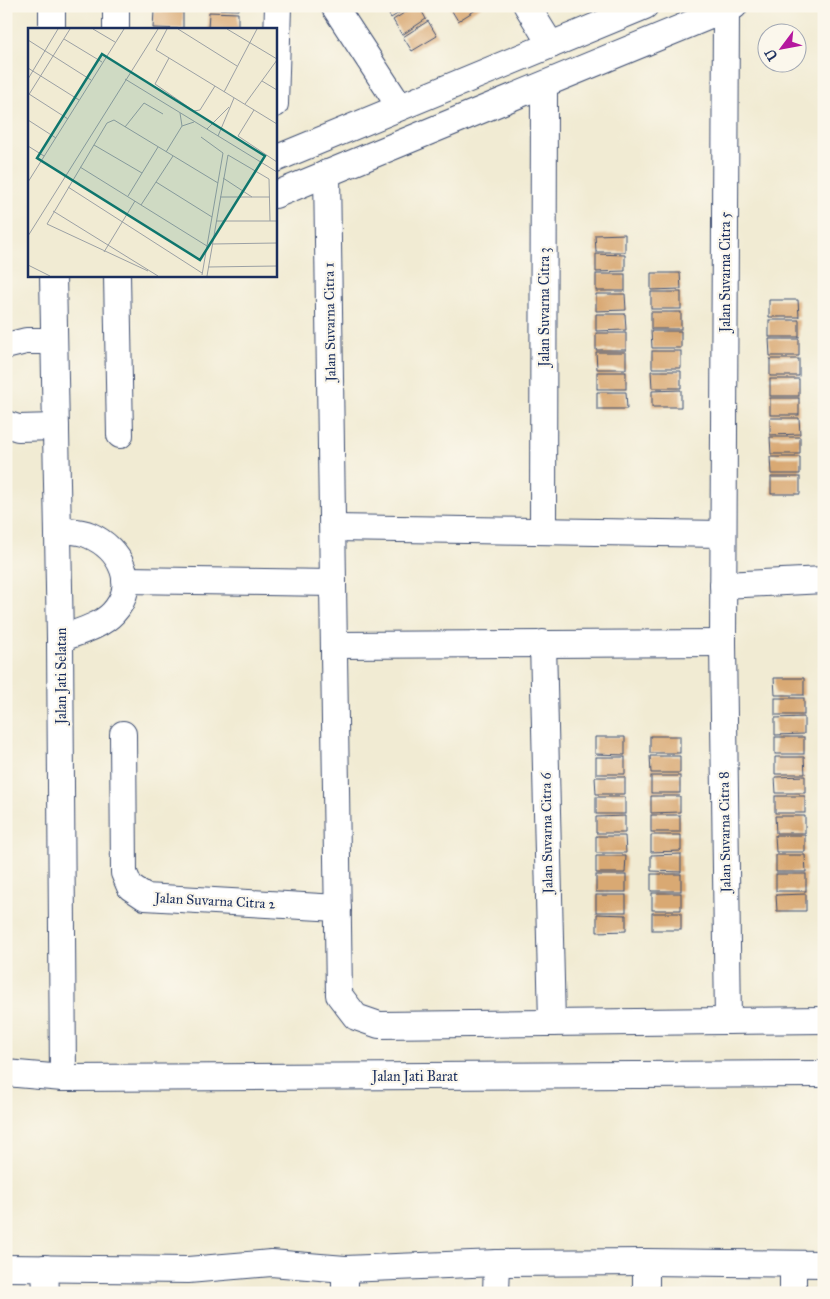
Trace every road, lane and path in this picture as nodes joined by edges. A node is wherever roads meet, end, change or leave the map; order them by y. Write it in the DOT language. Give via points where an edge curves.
graph roads {
  1 [pos="52,6"];
  2 [pos="116,6"];
  3 [pos="278,6"];
  4 [pos="334,6"];
  5 [pos="527,6"];
  6 [pos="645,6"];
  7 [pos="730,8"];
  8 [pos="52,28"];
  9 [pos="116,28"];
  10 [pos="552,45"];
  11 [pos="276,71"];
  12 [pos="544,85"];
  13 [pos="400,107"];
  14 [pos="276,159"];
  15 [pos="327,173"];
  16 [pos="276,195"];
  17 [pos="53,276"];
  18 [pos="117,276"];
  19 [pos="53,341"];
  20 [pos="6,346"];
  21 [pos="6,424"];
  22 [pos="56,427"];
  23 [pos="120,435"];
  24 [pos="332,528"];
  25 [pos="59,530"];
  26 [pos="543,530"];
  27 [pos="723,534"];
  28 [pos="125,580"];
  29 [pos="824,580"];
  30 [pos="333,583"];
  31 [pos="723,585"];
  32 [pos="60,638"];
  33 [pos="543,643"];
  34 [pos="723,643"];
  35 [pos="334,644"];
  36 [pos="123,734"];
  37 [pos="338,908"];
  38 [pos="824,1020"];
  39 [pos="728,1021"];
  40 [pos="552,1023"];
  41 [pos="6,1073"];
  42 [pos="824,1074"];
  43 [pos="63,1078"];
  44 [pos="646,1262"];
  45 [pos="496,1264"];
  46 [pos="793,1264"];
  47 [pos="824,1264"];
  48 [pos="6,1268"];
  49 [pos="46,1280"];
  50 [pos="345,1281"];
  51 [pos="188,1282"];
  52 [pos="496,1293"];
  53 [pos="646,1293"];
  54 [pos="793,1293"];
  1 -- 8 [label="street"];
  2 -- 9 [label="street"];
  3 -- 11 [label="street"];
  4 -- 13 [label="street"];
  5 -- 10 [label="street"];
  6 -- 10 [label="street"];
  7 -- 12 [label="street"];
  7 -- 27 [label="street, Jalan Suvarna Citra 5"];
  10 -- 13 [label="street"];
  12 -- 15 [label="street"];
  12 -- 26 [label="street, Jalan Suvarna Citra 3"];
  13 -- 14 [label="street"];
  15 -- 16 [label="street"];
  15 -- 24 [label="street, Jalan Suvarna Citra 1"];
  17 -- 19 [label="street, Jalan Jati Selatan"];
  18 -- 23 [label="street"];
  19 -- 20 [label="street" via="26,341"];
  19 -- 22 [label="street, Jalan Jati Selatan"];
  21 -- 22 [label="street" via="18,428"];
  22 -- 25 [label="street, Jalan Jati Selatan"];
  24 -- 26 [label="street"];
  24 -- 30 [label="street, Jalan Suvarna Citra 1"];
  25 -- 28 [label="street" via="88,534 106,545 122,561"];
  25 -- 32 [label="street, Jalan Jati Selatan"];
  26 -- 27 [label="street"];
  27 -- 31 [label="street, Jalan Suvarna Citra 5"];
  28 -- 30 [label="street"];
  28 -- 32 [label="street" via="121,602 112,614 101,622"];
  29 -- 31 [label="street"];
  30 -- 35 [label="street, Jalan Suvarna Citra 1"];
  31 -- 34 [label="street, Jalan Suvarna Citra 8"];
  32 -- 43 [label="street, Jalan Jati Selatan"];
  33 -- 34 [label="street"];
  33 -- 35 [label="street"];
  33 -- 40 [label="street, Jalan Suvarna Citra 6"];
  34 -- 39 [label="street, Jalan Suvarna Citra 8"];
  35 -- 37 [label="street"];
  36 -- 37 [label="street, Jalan Suvarna Citra 2" via="124,873 130,887 146,897"];
  37 -- 40 [label="street" via="339,995 356,1017 379,1025"];
  38 -- 39 [label="street"];
  39 -- 40 [label="street"];
  41 -- 43 [label="street, Jalan Jati Barat"];
  42 -- 43 [label="street, Jalan Jati Barat"];
  44 -- 45 [label="street"];
  44 -- 46 [label="street"];
  44 -- 53 [label="street"];
  45 -- 50 [label="street"];
  45 -- 52 [label="street"];
  46 -- 47 [label="street"];
  46 -- 54 [label="street"];
  48 -- 49 [label="street"];
  49 -- 51 [label="street"];
  50 -- 51 [label="street" via="271,1263"];
}
